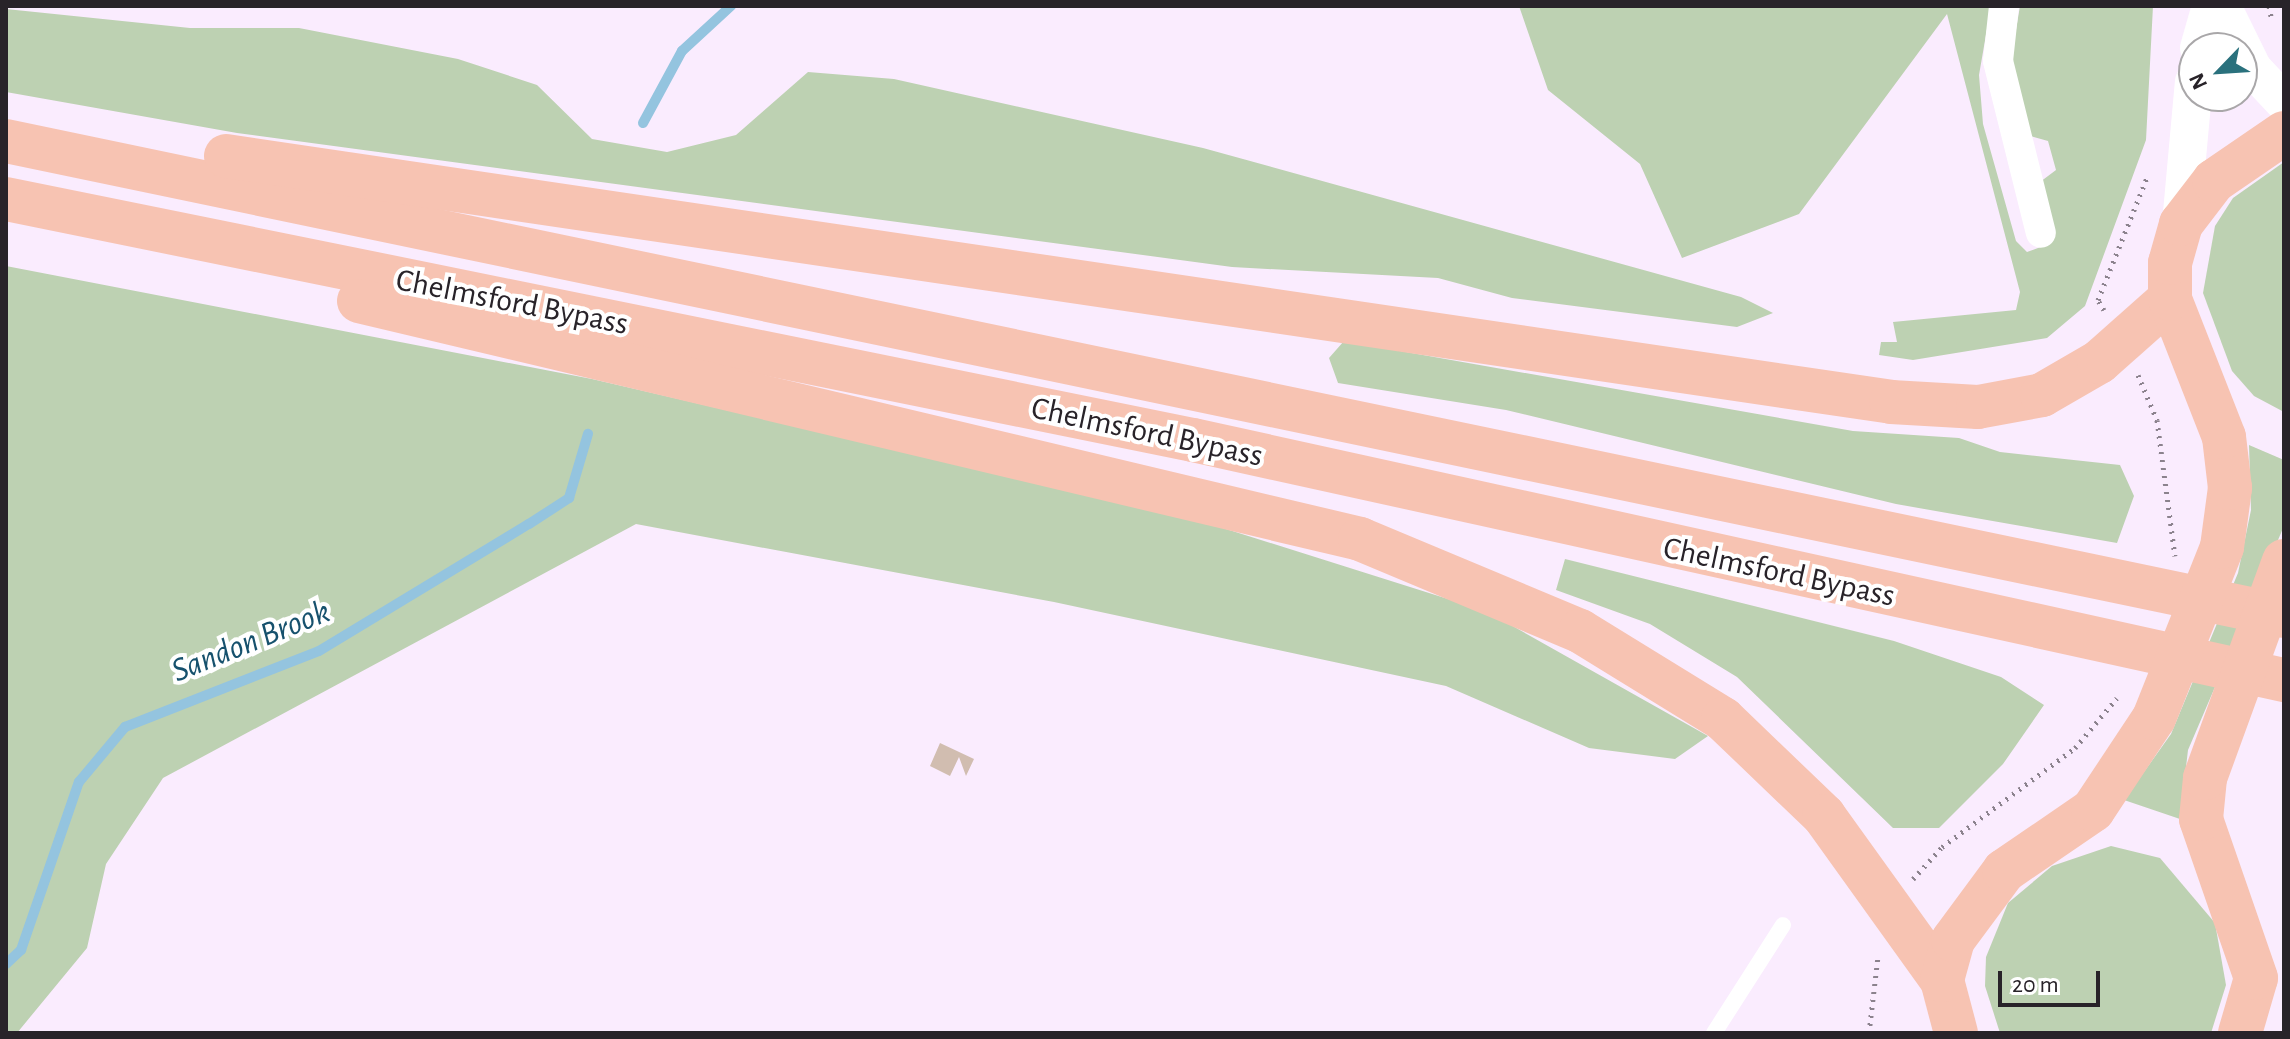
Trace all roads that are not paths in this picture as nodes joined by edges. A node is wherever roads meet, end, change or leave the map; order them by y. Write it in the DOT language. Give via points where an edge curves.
graph roads {
  1 [pos="2004,6"];
  2 [pos="2211,6"];
  3 [pos="2222,6"];
  4 [pos="2204,32"];
  5 [pos="2284,102"];
  6 [pos="2191,112"];
  7 [pos="6,124"];
  8 [pos="2284,133"];
  9 [pos="6,141"];
  10 [pos="6,199"];
  11 [pos="6,218"];
  12 [pos="2181,224"];
  13 [pos="2041,233"];
  14 [pos="2170,299"];
  15 [pos="2284,561"];
  16 [pos="2284,616"];
  17 [pos="2284,680"];
  18 [pos="1783,925"];
  19 [pos="2270,969"];
  20 [pos="1942,980"];
  21 [pos="1714,1033"];
  22 [pos="1956,1033"];
  23 [pos="2240,1033"];
  1 -- 13 [label="street" via="1998,61"];
  2 -- 4 [label="street"];
  3 -- 5 [label="street" via="2253,69"];
  6 -- 12 [label="street"];
  7 -- 14 [label="highway" via="1891,402 1978,407 2042,395 2099,362"];
  8 -- 12 [label="highway" via="2244,154"];
  9 -- 16 [label="highway, Chelmsford Bypass"];
  10 -- 17 [label="highway, Chelmsford Bypass" via="1193,440"];
  11 -- 20 [label="highway" via="1360,539 1580,631 1723,719 1824,816"];
  12 -- 14 [label="highway"];
  14 -- 20 [label="highway" via="2224,437 2230,488 2222,547 2174,677 2128,758 2093,810 2004,871 1973,906"];
  15 -- 19 [label="highway" via="2205,778 2201,819"];
  18 -- 21 [label="lane"];
  19 -- 23 [label="highway"];
  20 -- 22 [label="highway"];
}
